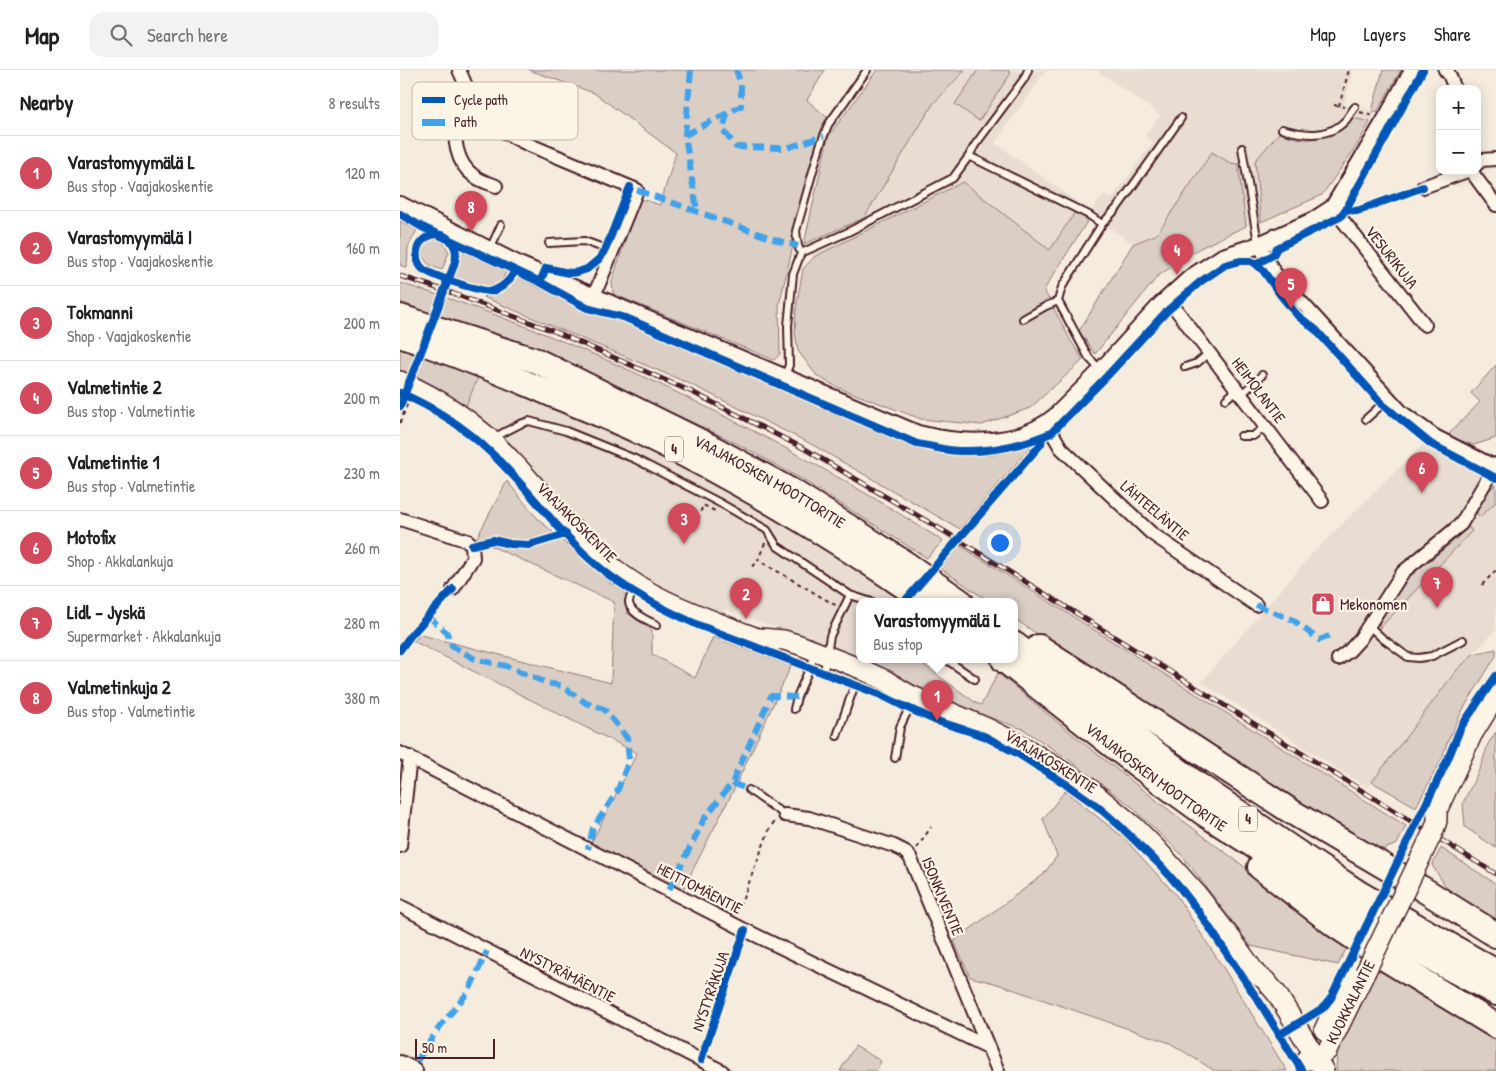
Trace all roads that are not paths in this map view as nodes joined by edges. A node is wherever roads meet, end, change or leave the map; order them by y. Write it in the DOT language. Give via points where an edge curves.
graph roads {
  1 [pos="459,70"];
  2 [pos="867,70"];
  3 [pos="1028,70"];
  4 [pos="1412,70"];
  5 [pos="1444,70"];
  6 [pos="465,82"];
  7 [pos="1453,85"];
  8 [pos="1354,108"];
  9 [pos="1180,118"];
  10 [pos="1282,129"];
  11 [pos="456,140"];
  12 [pos="518,140"];
  13 [pos="1242,148"];
  14 [pos="969,156"];
  15 [pos="1481,158"];
  16 [pos="1496,159"];
  17 [pos="1456,175"];
  18 [pos="1475,175"];
  19 [pos="496,186"];
  20 [pos="1423,187"];
  21 [pos="400,205"];
  22 [pos="1496,205"];
  23 [pos="1333,208"];
  24 [pos="1102,224"];
  25 [pos="501,225"];
  26 [pos="549,243"];
  27 [pos="1259,244"];
  28 [pos="489,250"];
  29 [pos="612,251"];
  30 [pos="801,253"];
  31 [pos="594,296"];
  32 [pos="1168,298"];
  33 [pos="1058,301"];
  34 [pos="400,317"];
  35 [pos="1023,320"];
  36 [pos="1425,325"];
  37 [pos="400,335"];
  38 [pos="1210,352"];
  39 [pos="1185,367"];
  40 [pos="1101,371"];
  41 [pos="1262,375"];
  42 [pos="785,378"];
  43 [pos="1240,392"];
  44 [pos="405,397"];
  45 [pos="1389,398"];
  46 [pos="1226,399"];
  47 [pos="1366,419"];
  48 [pos="1047,424"];
  49 [pos="1266,426"];
  50 [pos="1241,436"];
  51 [pos="493,442"];
  52 [pos="1496,466"];
  53 [pos="1322,501"];
  54 [pos="400,519"];
  55 [pos="638,585"];
  56 [pos="452,589"];
  57 [pos="850,596"];
  58 [pos="857,598"];
  59 [pos="921,598"];
  60 [pos="954,598"];
  61 [pos="1256,605"];
  62 [pos="657,625"];
  63 [pos="1369,626"];
  64 [pos="1018,634"];
  65 [pos="1463,640"];
  66 [pos="1018,647"];
  67 [pos="820,659"];
  68 [pos="1338,659"];
  69 [pos="952,663"];
  70 [pos="1008,663"];
  71 [pos="975,678"];
  72 [pos="855,684"];
  73 [pos="912,696"];
  74 [pos="1496,696"];
  75 [pos="794,709"];
  76 [pos="837,736"];
  77 [pos="405,755"];
  78 [pos="895,758"];
  79 [pos="749,790"];
  80 [pos="1205,814"];
  81 [pos="785,815"];
  82 [pos="400,846"];
  83 [pos="1405,878"];
  84 [pos="400,906"];
  85 [pos="1496,936"];
  86 [pos="1496,972"];
  87 [pos="1496,993"];
  88 [pos="1496,1026"];
  89 [pos="988,1047"];
  90 [pos="1314,1062"];
  91 [pos="400,1064"];
  92 [pos="414,1071"];
  93 [pos="722,1071"];
  94 [pos="998,1071"];
  1 -- 6 [label="street"];
  2 -- 30 [label="lane" via="828,125 820,146 796,231"];
  3 -- 14 [label="lane"];
  4 -- 23 [label="street"];
  5 -- 7 [label="street"];
  8 -- 10 [label="lane" via="1344,122 1326,132 1300,134"];
  9 -- 24 [label="lane" via="1118,208"];
  11 -- 19 [label="street" via="457,152 465,168 475,177"];
  12 -- 29 [label="street" via="637,190"];
  13 -- 27 [label="lane"];
  14 -- 24 [label="lane"];
  14 -- 30 [label="lane" via="953,178"];
  15 -- 16 [label="street"];
  17 -- 20 [label="street"];
  18 -- 22 [label="street"];
  21 -- 28 [label="street"];
  23 -- 27 [label="street" via="1313,221"];
  23 -- 36 [label="street, VESURIKUJA"];
  24 -- 33 [label="lane" via="1062,287"];
  25 -- 28 [label="lane"];
  26 -- 29 [label="lane" via="584,242"];
  27 -- 32 [label="street" via="1222,257"];
  27 -- 45 [label="street" via="1274,272"];
  28 -- 31 [label="street"];
  29 -- 31 [label="street"];
  30 -- 42 [label="lane" via="793,274 788,326 789,365"];
  31 -- 42 [label="street"];
  32 -- 38 [label="street, HEIMOLANTIE"];
  32 -- 40 [label="street"];
  33 -- 35 [label="lane"];
  33 -- 40 [label="lane" via="1090,358"];
  34 -- 60 [label="highway, VAAJAKOSKEN MOOTTORITIE / 4" via="537,361 709,446 848,526"];
  37 -- 59 [label="highway, VAAJAKOSKEN MOOTTORITIE / 4" via="513,377 688,456 839,542"];
  38 -- 39 [label="lane" via="1197,363"];
  38 -- 43 [label="street, HEIMOLANTIE"];
  40 -- 48 [label="street"];
  41 -- 43 [label="lane"];
  42 -- 48 [label="street" via="918,434 937,438 999,440"];
  43 -- 46 [label="lane"];
  43 -- 49 [label="street, HEIMOLANTIE"];
  44 -- 51 [label="main road, VAAJAKOSKENTIE" via="415,388 472,424"];
  45 -- 47 [label="lane"];
  45 -- 52 [label="street" via="1435,436"];
  48 -- 61 [label="street, LÄHTEELÄNTIE" via="1061,448 1151,533"];
  49 -- 50 [label="lane" via="1253,436"];
  49 -- 53 [label="street, HEIMOLANTIE"];
  51 -- 55 [label="main road, VAAJAKOSKENTIE" via="595,552"];
  51 -- 57 [label="lane" via="497,436 529,421 566,430 635,459 767,530 777,546"];
  52 -- 63 [label="street" via="1461,524 1403,572"];
  54 -- 56 [label="street" via="472,545 473,558"];
  55 -- 62 [label="lane" via="629,600 630,606 635,613"];
  55 -- 67 [label="main road, VAAJAKOSKENTIE" via="666,601 760,638 800,645"];
  57 -- 58 [label="lane"];
  57 -- 67 [label="lane"];
  63 -- 65 [label="lane" via="1408,657 1432,656"];
  63 -- 68 [label="street" via="1349,651"];
  64 -- 83 [label="highway" via="1292,812"];
  66 -- 86 [label="highway, VAAJAKOSKEN MOOTTORITIE / 4" via="1198,785 1360,894"];
  67 -- 73 [label="main road, VAAJAKOSKENTIE" via="861,669"];
  67 -- 75 [label="lane" via="797,697"];
  69 -- 71 [label="lane"];
  70 -- 80 [label="highway, VAAJAKOSKEN MOOTTORITIE / 4"];
  72 -- 76 [label="lane"];
  73 -- 78 [label="lane" via="900,727"];
  73 -- 90 [label="main road, VAAJAKOSKENTIE" via="1021,745 1078,781 1135,826 1197,894 1257,975 1277,994"];
  74 -- 83 [label="main road, KUOKKALANTIE, bridge" via="1472,735 1447,787 1436,811 1434,830"];
  77 -- 82 [label="street"];
  77 -- 89 [label="street, HEITTOMÄENTIE" via="734,924"];
  79 -- 81 [label="lane"];
  80 -- 87 [label="highway, VAAJAKOSKEN MOOTTORITIE / 4" via="1412,948"];
  80 -- 88 [label="highway" via="1227,839 1335,925"];
  81 -- 89 [label="street, ISONKIVENTIE" via="809,818 894,846 910,857"];
  83 -- 85 [label="highway"];
  83 -- 90 [label="main road, KUOKKALANTIE, bridge" via="1360,969 1316,1045"];
  84 -- 93 [label="street, NYSTYRÄMÄENTIE"];
  89 -- 94 [label="street, ISONKIVENTIE"];
  91 -- 92 [label="street"];
}
